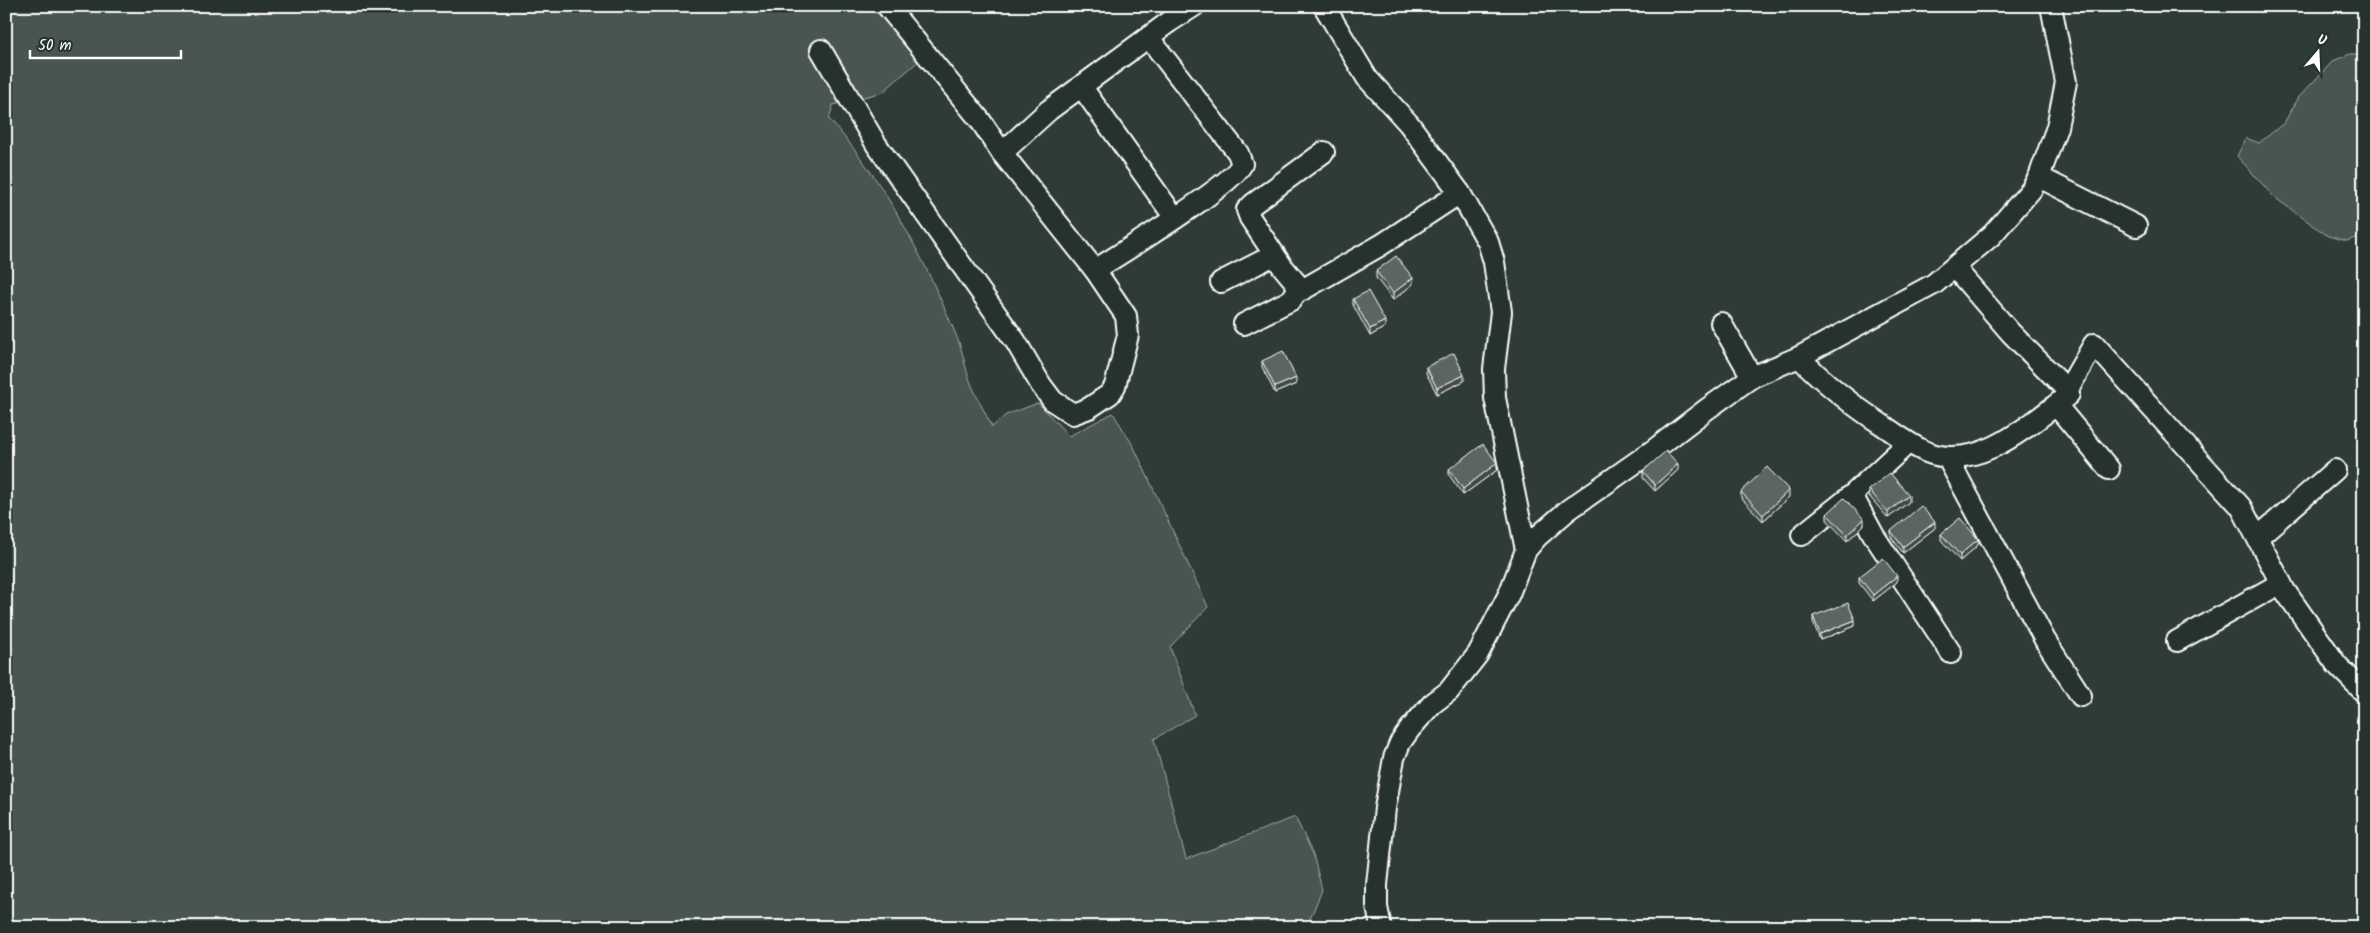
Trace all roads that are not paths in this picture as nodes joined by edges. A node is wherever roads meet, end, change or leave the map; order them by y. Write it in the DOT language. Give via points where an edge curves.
graph roads {
  1 [pos="887,6"];
  2 [pos="1194,6"];
  3 [pos="1324,6"];
  4 [pos="2051,6"];
  5 [pos="1149,38"];
  6 [pos="821,50"];
  7 [pos="1081,86"];
  8 [pos="1324,152"];
  9 [pos="1002,153"];
  10 [pos="2039,177"];
  11 [pos="1460,193"];
  12 [pos="1174,218"];
  13 [pos="2136,226"];
  14 [pos="1274,255"];
  15 [pos="1955,268"];
  16 [pos="1095,270"];
  17 [pos="1221,282"];
  18 [pos="1299,289"];
  19 [pos="1722,323"];
  20 [pos="1244,324"];
  21 [pos="1799,357"];
  22 [pos="1752,377"];
  23 [pos="2060,390"];
  24 [pos="1908,443"];
  25 [pos="1947,457"];
  26 [pos="2110,469"];
  27 [pos="2334,470"];
  28 [pos="1852,495"];
  29 [pos="1802,535"];
  30 [pos="2258,537"];
  31 [pos="1526,550"];
  32 [pos="2281,583"];
  33 [pos="2176,641"];
  34 [pos="1951,653"];
  35 [pos="2364,692"];
  36 [pos="2081,696"];
  37 [pos="1381,927"];
  1 -- 9 [label="street" via="980,120"];
  2 -- 5 [label="street"];
  3 -- 11 [label="street" via="1367,78 1409,124"];
  4 -- 10 [label="street" via="2066,82 2057,127"];
  5 -- 7 [label="street"];
  5 -- 12 [label="street" via="1242,164 1238,172"];
  6 -- 16 [label="street" via="876,144 1016,342 1052,401 1073,414 1110,394 1128,335 1126,316"];
  7 -- 9 [label="street"];
  7 -- 12 [label="street"];
  8 -- 14 [label="street" via="1248,208 1247,214"];
  9 -- 16 [label="street"];
  10 -- 13 [label="street"];
  10 -- 15 [label="street" via="1996,231"];
  11 -- 18 [label="street" via="1307,289"];
  11 -- 31 [label="street" via="1488,242 1494,262 1501,312 1494,369 1495,398"];
  12 -- 16 [label="street"];
  14 -- 17 [label="street"];
  14 -- 18 [label="street"];
  15 -- 21 [label="street" via="1934,284"];
  15 -- 23 [label="street"];
  18 -- 20 [label="street" via="1291,300"];
  19 -- 22 [label="street"];
  21 -- 22 [label="street"];
  21 -- 24 [label="street" via="1849,403"];
  22 -- 31 [label="street" via="1568,510 1537,536"];
  23 -- 25 [label="street" via="2020,432 1996,447"];
  23 -- 26 [label="street"];
  23 -- 30 [label="street" via="2094,344 2229,492"];
  24 -- 25 [label="street"];
  24 -- 28 [label="street"];
  25 -- 36 [label="street" via="2045,640"];
  27 -- 30 [label="street"];
  28 -- 29 [label="street"];
  28 -- 34 [label="street" via="1873,534"];
  30 -- 32 [label="street"];
  31 -- 37 [label="street" via="1509,594 1478,654 1449,691 1432,704 1410,729 1397,750 1385,808 1378,875 1377,907"];
  32 -- 33 [label="street"];
  32 -- 35 [label="street" via="2337,665"];
}
